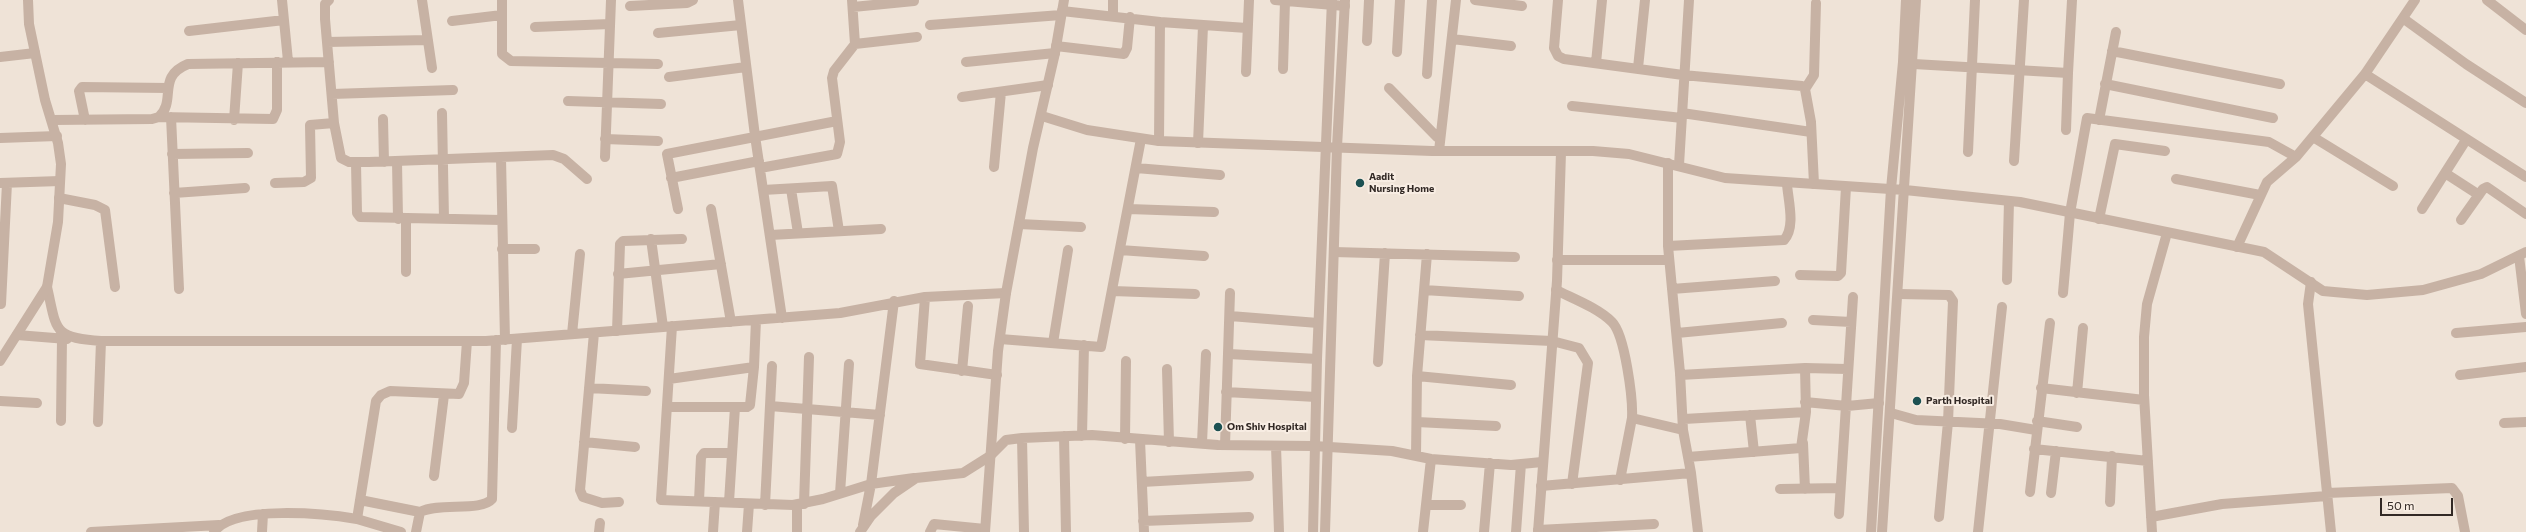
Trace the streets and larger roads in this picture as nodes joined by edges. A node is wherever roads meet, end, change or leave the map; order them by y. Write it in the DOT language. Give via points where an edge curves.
graph roads {
  1 [pos="28,0"];
  2 [pos="282,0"];
  3 [pos="329,0"];
  4 [pos="422,0"];
  5 [pos="502,0"];
  6 [pos="611,0"];
  7 [pos="693,0"];
  8 [pos="738,0"];
  9 [pos="1064,0"];
  10 [pos="1113,0"];
  11 [pos="1249,0"];
  12 [pos="1280,0"];
  13 [pos="1368,0"];
  14 [pos="1400,0"];
  15 [pos="1432,0"];
  16 [pos="1456,0"];
  17 [pos="1475,0"];
  18 [pos="1558,0"];
  19 [pos="1602,0"];
  20 [pos="1646,0"];
  21 [pos="1689,0"];
  22 [pos="1906,0"];
  23 [pos="1916,0"];
  24 [pos="1975,0"];
  25 [pos="2024,0"];
  26 [pos="2072,0"];
  27 [pos="2415,0"];
  28 [pos="2486,0"];
  29 [pos="914,1"];
  30 [pos="1319,2"];
  31 [pos="1332,2"];
  32 [pos="852,3"];
  33 [pos="1345,3"];
  34 [pos="1816,3"];
  35 [pos="630,6"];
  36 [pos="1522,6"];
  37 [pos="1062,13"];
  38 [pos="502,15"];
  39 [pos="1113,16"];
  40 [pos="1130,17"];
  41 [pos="2404,19"];
  42 [pos="284,20"];
  43 [pos="452,21"];
  44 [pos="1160,22"];
  45 [pos="610,24"];
  46 [pos="741,25"];
  47 [pos="930,25"];
  48 [pos="1203,26"];
  49 [pos="535,27"];
  50 [pos="1246,28"];
  51 [pos="2526,30"];
  52 [pos="190,31"];
  53 [pos="2116,32"];
  54 [pos="658,33"];
  55 [pos="917,37"];
  56 [pos="1452,39"];
  57 [pos="428,40"];
  58 [pos="1367,41"];
  59 [pos="327,42"];
  60 [pos="855,44"];
  61 [pos="1511,46"];
  62 [pos="1056,49"];
  63 [pos="2112,51"];
  64 [pos="1397,52"];
  65 [pos="35,53"];
  66 [pos="0,57"];
  67 [pos="288,61"];
  68 [pos="277,62"];
  69 [pos="329,62"];
  70 [pos="966,62"];
  71 [pos="238,63"];
  72 [pos="608,63"];
  73 [pos="1596,63"];
  74 [pos="658,64"];
  75 [pos="1914,64"];
  76 [pos="746,67"];
  77 [pos="1972,67"];
  78 [pos="432,68"];
  79 [pos="1638,68"];
  80 [pos="1283,70"];
  81 [pos="2020,70"];
  82 [pos="1246,72"];
  83 [pos="2068,73"];
  84 [pos="1427,74"];
  85 [pos="2365,74"];
  86 [pos="1684,75"];
  87 [pos="669,77"];
  88 [pos="2105,84"];
  89 [pos="2280,84"];
  90 [pos="1048,85"];
  91 [pos="168,88"];
  92 [pos="1389,88"];
  93 [pos="1805,89"];
  94 [pos="453,90"];
  95 [pos="1000,92"];
  96 [pos="332,94"];
  97 [pos="962,97"];
  98 [pos="568,101"];
  99 [pos="606,103"];
  100 [pos="2526,103"];
  101 [pos="661,104"];
  102 [pos="1572,106"];
  103 [pos="442,113"];
  104 [pos="1042,116"];
  105 [pos="1682,116"];
  106 [pos="159,117"];
  107 [pos="171,117"];
  108 [pos="2273,118"];
  109 [pos="383,119"];
  110 [pos="53,120"];
  111 [pos="86,120"];
  112 [pos="234,120"];
  113 [pos="2099,120"];
  114 [pos="837,122"];
  115 [pos="334,123"];
  116 [pos="2066,130"];
  117 [pos="1811,132"];
  118 [pos="57,136"];
  119 [pos="755,136"];
  120 [pos="2313,137"];
  121 [pos="0,138"];
  122 [pos="1440,138"];
  123 [pos="605,139"];
  124 [pos="1141,139"];
  125 [pos="2466,140"];
  126 [pos="658,141"];
  127 [pos="1159,141"];
  128 [pos="1198,143"];
  129 [pos="1324,147"];
  130 [pos="1336,148"];
  131 [pos="2165,151"];
  132 [pos="1439,152"];
  133 [pos="1561,152"];
  134 [pos="1968,152"];
  135 [pos="248,153"];
  136 [pos="172,154"];
  137 [pos="2296,157"];
  138 [pos="501,158"];
  139 [pos="605,158"];
  140 [pos="444,160"];
  141 [pos="397,161"];
  142 [pos="2014,161"];
  143 [pos="384,162"];
  144 [pos="356,163"];
  145 [pos="1668,163"];
  146 [pos="759,165"];
  147 [pos="1679,165"];
  148 [pos="994,167"];
  149 [pos="1136,168"];
  150 [pos="2444,173"];
  151 [pos="1220,175"];
  152 [pos="2526,176"];
  153 [pos="672,178"];
  154 [pos="587,179"];
  155 [pos="2176,179"];
  156 [pos="60,181"];
  157 [pos="4,183"];
  158 [pos="275,183"];
  159 [pos="1787,184"];
  160 [pos="1814,184"];
  161 [pos="2392,186"];
  162 [pos="1846,187"];
  163 [pos="245,188"];
  164 [pos="791,189"];
  165 [pos="1891,189"];
  166 [pos="763,190"];
  167 [pos="1905,190"];
  168 [pos="174,193"];
  169 [pos="2260,195"];
  170 [pos="2479,195"];
  171 [pos="59,198"];
  172 [pos="2009,201"];
  173 [pos="678,209"];
  174 [pos="712,209"];
  175 [pos="1129,209"];
  176 [pos="2422,209"];
  177 [pos="1214,212"];
  178 [pos="2070,213"];
  179 [pos="2526,214"];
  180 [pos="402,219"];
  181 [pos="2099,219"];
  182 [pos="444,220"];
  183 [pos="501,220"];
  184 [pos="2461,220"];
  185 [pos="1019,224"];
  186 [pos="1081,227"];
  187 [pos="881,229"];
  188 [pos="839,231"];
  189 [pos="798,233"];
  190 [pos="2167,233"];
  191 [pos="770,235"];
  192 [pos="652,239"];
  193 [pos="682,239"];
  194 [pos="1668,246"];
  195 [pos="2237,247"];
  196 [pos="502,249"];
  197 [pos="535,249"];
  198 [pos="1068,250"];
  199 [pos="1120,250"];
  200 [pos="1334,252"];
  201 [pos="1385,253"];
  202 [pos="580,254"];
  203 [pos="1426,254"];
  204 [pos="1204,256"];
  205 [pos="1516,257"];
  206 [pos="1557,260"];
  207 [pos="1669,260"];
  208 [pos="2523,260"];
  209 [pos="721,264"];
  210 [pos="654,271"];
  211 [pos="406,272"];
  212 [pos="618,274"];
  213 [pos="1800,275"];
  214 [pos="2006,280"];
  215 [pos="1775,281"];
  216 [pos="2310,282"];
  217 [pos="47,287"];
  218 [pos="115,287"];
  219 [pos="179,289"];
  220 [pos="1672,289"];
  221 [pos="1424,290"];
  222 [pos="1556,290"];
  223 [pos="1113,291"];
  224 [pos="1006,293"];
  225 [pos="1230,293"];
  226 [pos="2063,293"];
  227 [pos="1195,294"];
  228 [pos="1899,294"];
  229 [pos="1519,296"];
  230 [pos="925,297"];
  231 [pos="1853,297"];
  232 [pos="894,301"];
  233 [pos="1,304"];
  234 [pos="968,306"];
  235 [pos="2002,306"];
  236 [pos="2526,310"];
  237 [pos="2526,314"];
  238 [pos="1230,316"];
  239 [pos="782,318"];
  240 [pos="756,320"];
  241 [pos="1813,320"];
  242 [pos="731,322"];
  243 [pos="1851,322"];
  244 [pos="1318,323"];
  245 [pos="1782,323"];
  246 [pos="2050,323"];
  247 [pos="668,327"];
  248 [pos="2083,328"];
  249 [pos="2526,328"];
  250 [pos="617,331"];
  251 [pos="1677,332"];
  252 [pos="594,333"];
  253 [pos="2456,333"];
  254 [pos="572,334"];
  255 [pos="17,335"];
  256 [pos="1420,335"];
  257 [pos="62,338"];
  258 [pos="517,339"];
  259 [pos="74,340"];
  260 [pos="500,340"];
  261 [pos="1000,340"];
  262 [pos="100,341"];
  263 [pos="467,341"];
  264 [pos="1552,341"];
  265 [pos="1053,343"];
  266 [pos="1084,345"];
  267 [pos="3,350"];
  268 [pos="1206,354"];
  269 [pos="1229,354"];
  270 [pos="809,357"];
  271 [pos="1317,359"];
  272 [pos="0,361"];
  273 [pos="1126,361"];
  274 [pos="1378,362"];
  275 [pos="849,364"];
  276 [pos="772,366"];
  277 [pos="754,367"];
  278 [pos="2526,367"];
  279 [pos="1805,368"];
  280 [pos="1167,369"];
  281 [pos="1847,369"];
  282 [pos="962,371"];
  283 [pos="997,375"];
  284 [pos="2460,375"];
  285 [pos="1417,376"];
  286 [pos="1680,376"];
  287 [pos="669,379"];
  288 [pos="1511,385"];
  289 [pos="589,388"];
  290 [pos="2041,388"];
  291 [pos="646,391"];
  292 [pos="1226,392"];
  293 [pos="2078,393"];
  294 [pos="444,395"];
  295 [pos="1316,397"];
  296 [pos="2144,400"];
  297 [pos="0,401"];
  298 [pos="37,403"];
  299 [pos="1879,403"];
  300 [pos="770,406"];
  301 [pos="1847,406"];
  302 [pos="668,407"];
  303 [pos="736,407"];
  304 [pos="1806,407"];
  305 [pos="807,409"];
  306 [pos="846,413"];
  307 [pos="1890,413"];
  308 [pos="880,415"];
  309 [pos="1750,415"];
  310 [pos="1632,418"];
  311 [pos="61,421"];
  312 [pos="98,422"];
  313 [pos="1417,422"];
  314 [pos="1948,422"];
  315 [pos="2526,422"];
  316 [pos="2504,423"];
  317 [pos="1683,424"];
  318 [pos="1990,424"];
  319 [pos="2037,425"];
  320 [pos="1496,426"];
  321 [pos="2077,427"];
  322 [pos="512,428"];
  323 [pos="1064,436"];
  324 [pos="1082,436"];
  325 [pos="1022,438"];
  326 [pos="1125,439"];
  327 [pos="1140,440"];
  328 [pos="584,442"];
  329 [pos="1169,442"];
  330 [pos="1202,443"];
  331 [pos="1803,443"];
  332 [pos="1225,445"];
  333 [pos="635,446"];
  334 [pos="1276,446"];
  335 [pos="1314,446"];
  336 [pos="1328,447"];
  337 [pos="2034,449"];
  338 [pos="2056,451"];
  339 [pos="1754,452"];
  340 [pos="732,453"];
  341 [pos="990,456"];
  342 [pos="1416,456"];
  343 [pos="2112,456"];
  344 [pos="1688,457"];
  345 [pos="1431,459"];
  346 [pos="2148,461"];
  347 [pos="1490,462"];
  348 [pos="1542,462"];
  349 [pos="1521,464"];
  350 [pos="1691,473"];
  351 [pos="434,476"];
  352 [pos="1249,476"];
  353 [pos="916,478"];
  354 [pos="1620,480"];
  355 [pos="1142,482"];
  356 [pos="871,484"];
  357 [pos="1572,484"];
  358 [pos="1541,486"];
  359 [pos="1805,488"];
  360 [pos="1840,488"];
  361 [pos="1780,489"];
  362 [pos="2030,492"];
  363 [pos="840,493"];
  364 [pos="2051,493"];
  365 [pos="2327,495"];
  366 [pos="360,500"];
  367 [pos="699,501"];
  368 [pos="619,502"];
  369 [pos="715,502"];
  370 [pos="729,502"];
  371 [pos="2110,502"];
  372 [pos="750,504"];
  373 [pos="801,504"];
  374 [pos="765,505"];
  375 [pos="1426,505"];
  376 [pos="1461,505"];
  377 [pos="420,512"];
  378 [pos="263,514"];
  379 [pos="1839,514"];
  380 [pos="1249,517"];
  381 [pos="1939,517"];
  382 [pos="2151,517"];
  383 [pos="357,519"];
  384 [pos="1143,521"];
  385 [pos="1654,524"];
  386 [pos="217,528"];
  387 [pos="1624,528"];
  388 [pos="166,530"];
  389 [pos="861,530"];
  390 [pos="985,530"];
  391 [pos="112,531"];
  392 [pos="1538,531"];
  393 [pos="91,532"];
  394 [pos="262,532"];
  395 [pos="401,532"];
  396 [pos="416,532"];
  397 [pos="713,532"];
  398 [pos="747,532"];
  399 [pos="797,532"];
  400 [pos="930,532"];
  401 [pos="1024,532"];
  402 [pos="1066,532"];
  403 [pos="1144,532"];
  404 [pos="1279,532"];
  405 [pos="1313,532"];
  406 [pos="1325,532"];
  407 [pos="1423,532"];
  408 [pos="1484,532"];
  409 [pos="1516,532"];
  410 [pos="1698,532"];
  411 [pos="1871,532"];
  412 [pos="1882,532"];
  413 [pos="1978,532"];
  414 [pos="2152,532"];
  415 [pos="2331,532"];
  416 [pos="2465,532"];
  1 -- 65 [label="street"];
  2 -- 42 [label="street"];
  3 -- 59 [label="street" via="325,4"];
  4 -- 57 [label="street"];
  5 -- 38 [label="street"];
  6 -- 45 [label="street"];
  7 -- 35 [label="street" via="687,3"];
  8 -- 46 [label="street"];
  9 -- 37 [label="street"];
  10 -- 39 [label="street"];
  11 -- 50 [label="street"];
  12 -- 30 [label="street"];
  12 -- 80 [label="street"];
  13 -- 58 [label="street"];
  14 -- 64 [label="street"];
  15 -- 84 [label="street"];
  16 -- 56 [label="street"];
  17 -- 36 [label="street"];
  18 -- 73 [label="street" via="1555,52 1564,59"];
  19 -- 73 [label="street"];
  20 -- 79 [label="street"];
  21 -- 86 [label="street"];
  22 -- 165 [label="street"];
  23 -- 75 [label="street"];
  24 -- 77 [label="street"];
  25 -- 81 [label="street"];
  26 -- 83 [label="street"];
  27 -- 41 [label="street"];
  28 -- 51 [label="street"];
  29 -- 32 [label="street"];
  30 -- 31 [label="street"];
  31 -- 33 [label="street"];
  31 -- 129 [label="street"];
  32 -- 60 [label="street"];
  33 -- 130 [label="street"];
  34 -- 93 [label="street" via="1814,75"];
  37 -- 39 [label="street"];
  37 -- 47 [label="street"];
  37 -- 62 [label="street"];
  38 -- 43 [label="street"];
  38 -- 72 [label="street" via="502,54 511,61"];
  39 -- 40 [label="street"];
  40 -- 44 [label="street"];
  40 -- 62 [label="street" via="1127,48 1124,54"];
  41 -- 85 [label="street"];
  41 -- 100 [label="street"];
  42 -- 52 [label="street"];
  42 -- 67 [label="street"];
  44 -- 48 [label="street"];
  44 -- 127 [label="street"];
  45 -- 49 [label="street"];
  45 -- 72 [label="street"];
  46 -- 54 [label="street"];
  46 -- 76 [label="street"];
  48 -- 50 [label="street"];
  48 -- 128 [label="street"];
  50 -- 82 [label="street"];
  53 -- 63 [label="street"];
  55 -- 60 [label="street"];
  56 -- 61 [label="street"];
  56 -- 122 [label="street"];
  57 -- 59 [label="street"];
  57 -- 78 [label="street"];
  59 -- 69 [label="street"];
  60 -- 114 [label="street" via="834,71 832,78"];
  62 -- 70 [label="street"];
  62 -- 90 [label="street"];
  63 -- 88 [label="street"];
  63 -- 89 [label="street"];
  65 -- 66 [label="street"];
  65 -- 110 [label="street" via="45,100"];
  67 -- 68 [label="street"];
  67 -- 69 [label="street"];
  68 -- 71 [label="street"];
  68 -- 112 [label="street" via="277,115 269,120"];
  69 -- 96 [label="street"];
  71 -- 91 [label="street" via="188,64 177,68 170,76"];
  71 -- 112 [label="street"];
  72 -- 74 [label="street"];
  72 -- 99 [label="street"];
  73 -- 79 [label="street"];
  75 -- 77 [label="street"];
  75 -- 167 [label="street"];
  76 -- 87 [label="street"];
  76 -- 119 [label="street"];
  77 -- 81 [label="street"];
  77 -- 134 [label="street"];
  79 -- 86 [label="street"];
  81 -- 83 [label="street"];
  81 -- 142 [label="street"];
  83 -- 116 [label="street"];
  85 -- 120 [label="street"];
  85 -- 125 [label="street"];
  86 -- 93 [label="street" via="1802,86"];
  86 -- 105 [label="street"];
  88 -- 108 [label="street"];
  88 -- 113 [label="street"];
  90 -- 95 [label="street"];
  90 -- 104 [label="street"];
  91 -- 106 [label="street" via="164,109"];
  91 -- 111 [label="street" via="82,87 79,91"];
  92 -- 122 [label="street"];
  93 -- 117 [label="street"];
  94 -- 96 [label="street"];
  95 -- 97 [label="street"];
  95 -- 148 [label="street"];
  96 -- 115 [label="street"];
  98 -- 99 [label="street"];
  99 -- 101 [label="street"];
  99 -- 123 [label="street"];
  102 -- 105 [label="street"];
  103 -- 140 [label="street"];
  104 -- 124 [label="street" via="1087,130"];
  104 -- 185 [label="street" via="1033,148"];
  105 -- 117 [label="street"];
  105 -- 147 [label="street"];
  106 -- 107 [label="street"];
  106 -- 111 [label="street"];
  107 -- 112 [label="street"];
  107 -- 136 [label="street"];
  109 -- 143 [label="street"];
  110 -- 111 [label="street"];
  110 -- 118 [label="street"];
  113 -- 137 [label="street" via="2269,142"];
  113 -- 178 [label="street" via="2087,118"];
  114 -- 119 [label="street"];
  114 -- 146 [label="street" via="840,142 837,154"];
  115 -- 144 [label="street" via="341,158"];
  115 -- 158 [label="street" via="310,125 311,178 304,182"];
  117 -- 160 [label="street"];
  118 -- 121 [label="street"];
  118 -- 156 [label="street" via="61,164"];
  119 -- 146 [label="street"];
  119 -- 153 [label="street" via="667,154"];
  120 -- 137 [label="street"];
  120 -- 161 [label="street"];
  122 -- 132 [label="street"];
  123 -- 126 [label="street"];
  123 -- 139 [label="street"];
  124 -- 127 [label="street"];
  124 -- 149 [label="street"];
  125 -- 150 [label="street"];
  125 -- 152 [label="street"];
  127 -- 128 [label="street"];
  128 -- 129 [label="street"];
  129 -- 130 [label="street"];
  129 -- 244 [label="street"];
  130 -- 132 [label="street"];
  130 -- 200 [label="street"];
  131 -- 181 [label="street" via="2115,144"];
  132 -- 133 [label="street"];
  133 -- 145 [label="street" via="1629,154"];
  133 -- 206 [label="street"];
  135 -- 136 [label="street"];
  136 -- 168 [label="street"];
  137 -- 169 [label="street" via="2267,182"];
  138 -- 140 [label="street"];
  138 -- 154 [label="street" via="553,155 564,159"];
  138 -- 183 [label="street"];
  140 -- 141 [label="street"];
  140 -- 182 [label="street"];
  141 -- 143 [label="street"];
  141 -- 180 [label="street"];
  143 -- 144 [label="street"];
  144 -- 180 [label="street" via="357,213 360,217"];
  145 -- 147 [label="street"];
  145 -- 194 [label="street"];
  146 -- 153 [label="street"];
  146 -- 166 [label="street"];
  147 -- 159 [label="street" via="1725,178"];
  149 -- 151 [label="street"];
  149 -- 175 [label="street"];
  150 -- 170 [label="street"];
  150 -- 176 [label="street"];
  153 -- 173 [label="street"];
  155 -- 169 [label="street"];
  156 -- 157 [label="street"];
  156 -- 171 [label="street"];
  157 -- 233 [label="street"];
  159 -- 160 [label="street"];
  159 -- 194 [label="street" via="1790,226 1788,236 1784,240"];
  160 -- 162 [label="street"];
  162 -- 165 [label="street"];
  162 -- 213 [label="street" via="1841,273 1838,276"];
  163 -- 168 [label="street"];
  164 -- 166 [label="street"];
  164 -- 188 [label="street" via="832,186"];
  164 -- 189 [label="street"];
  165 -- 167 [label="street"];
  165 -- 299 [label="street"];
  166 -- 191 [label="street"];
  167 -- 172 [label="street"];
  167 -- 228 [label="street" via="1898,267"];
  168 -- 219 [label="street"];
  169 -- 195 [label="street"];
  170 -- 179 [label="street" via="2483,189 2489,188"];
  170 -- 184 [label="street"];
  171 -- 217 [label="street" via="58,222"];
  171 -- 218 [label="street" via="95,205 105,210"];
  172 -- 178 [label="street"];
  172 -- 214 [label="street"];
  174 -- 209 [label="street"];
  175 -- 177 [label="street"];
  175 -- 199 [label="street"];
  178 -- 181 [label="street"];
  178 -- 226 [label="street"];
  180 -- 182 [label="street"];
  180 -- 211 [label="street"];
  181 -- 190 [label="street"];
  182 -- 183 [label="street"];
  183 -- 196 [label="street"];
  185 -- 186 [label="street"];
  185 -- 224 [label="street"];
  187 -- 188 [label="street"];
  188 -- 189 [label="street"];
  189 -- 191 [label="street"];
  190 -- 195 [label="street"];
  190 -- 296 [label="street" via="2147,304"];
  191 -- 239 [label="street"];
  192 -- 193 [label="street"];
  192 -- 210 [label="street"];
  192 -- 212 [label="street" via="623,241 620,244"];
  194 -- 207 [label="street"];
  195 -- 216 [label="street" via="2264,252"];
  196 -- 197 [label="street"];
  196 -- 260 [label="street"];
  198 -- 265 [label="street"];
  199 -- 204 [label="street"];
  199 -- 223 [label="street"];
  200 -- 201 [label="street"];
  200 -- 336 [label="street"];
  201 -- 203 [label="street"];
  201 -- 274 [label="street"];
  202 -- 254 [label="street"];
  203 -- 205 [label="street"];
  203 -- 221 [label="street"];
  206 -- 207 [label="street"];
  206 -- 222 [label="street"];
  207 -- 220 [label="street"];
  208 -- 216 [label="street" via="2423,290 2367,295 2323,291"];
  208 -- 236 [label="street"];
  209 -- 210 [label="street"];
  209 -- 242 [label="street"];
  210 -- 212 [label="street"];
  210 -- 247 [label="street"];
  212 -- 250 [label="street"];
  215 -- 220 [label="street"];
  216 -- 365 [label="street" via="2308,304"];
  217 -- 255 [label="street"];
  217 -- 259 [label="street" via="56,325 63,334"];
  220 -- 251 [label="street"];
  221 -- 229 [label="street"];
  221 -- 256 [label="street"];
  222 -- 264 [label="street"];
  222 -- 310 [label="street" via="1606,316 1614,323 1621,340 1631,394"];
  223 -- 227 [label="street"];
  223 -- 266 [label="street" via="1101,347"];
  224 -- 230 [label="street"];
  224 -- 261 [label="street"];
  225 -- 238 [label="street"];
  228 -- 307 [label="street"];
  228 -- 314 [label="street" via="1949,295 1953,301"];
  230 -- 232 [label="street"];
  230 -- 282 [label="street" via="920,364"];
  231 -- 243 [label="street"];
  232 -- 239 [label="street" via="840,313"];
  232 -- 308 [label="street"];
  234 -- 282 [label="street"];
  235 -- 318 [label="street"];
  236 -- 237 [label="street"];
  238 -- 244 [label="street"];
  238 -- 269 [label="street"];
  239 -- 240 [label="street"];
  240 -- 242 [label="street"];
  240 -- 277 [label="street"];
  241 -- 243 [label="street"];
  242 -- 247 [label="street"];
  243 -- 281 [label="street"];
  244 -- 271 [label="street"];
  245 -- 251 [label="street"];
  246 -- 290 [label="street"];
  247 -- 250 [label="street"];
  247 -- 287 [label="street"];
  248 -- 293 [label="street"];
  249 -- 253 [label="street"];
  250 -- 252 [label="street"];
  251 -- 286 [label="street"];
  252 -- 254 [label="street"];
  252 -- 289 [label="street"];
  254 -- 258 [label="street"];
  255 -- 257 [label="street"];
  255 -- 267 [label="street"];
  256 -- 264 [label="street"];
  256 -- 285 [label="street"];
  257 -- 259 [label="street"];
  257 -- 311 [label="street"];
  258 -- 260 [label="street"];
  258 -- 322 [label="street"];
  259 -- 262 [label="street"];
  260 -- 263 [label="street"];
  260 -- 377 [label="street" via="492,499 484,505 430,507"];
  261 -- 265 [label="street"];
  261 -- 283 [label="street"];
  262 -- 263 [label="street"];
  262 -- 312 [label="street"];
  263 -- 294 [label="street" via="462,390 459,394"];
  264 -- 348 [label="street"];
  264 -- 357 [label="street" via="1579,348 1588,363"];
  265 -- 266 [label="street"];
  266 -- 324 [label="street"];
  267 -- 272 [label="street"];
  268 -- 330 [label="street"];
  269 -- 271 [label="street"];
  269 -- 292 [label="street"];
  270 -- 305 [label="street"];
  271 -- 295 [label="street"];
  273 -- 326 [label="street"];
  275 -- 306 [label="street"];
  276 -- 300 [label="street"];
  277 -- 287 [label="street"];
  277 -- 303 [label="street" via="750,405"];
  278 -- 284 [label="street"];
  279 -- 281 [label="street"];
  279 -- 286 [label="street"];
  279 -- 304 [label="street"];
  280 -- 329 [label="street"];
  281 -- 301 [label="street"];
  282 -- 283 [label="street"];
  283 -- 341 [label="street"];
  285 -- 288 [label="street"];
  285 -- 313 [label="street"];
  286 -- 317 [label="street"];
  287 -- 302 [label="street"];
  289 -- 291 [label="street"];
  289 -- 328 [label="street"];
  290 -- 293 [label="street"];
  290 -- 319 [label="street"];
  292 -- 295 [label="street"];
  292 -- 332 [label="street"];
  293 -- 296 [label="street"];
  294 -- 351 [label="street"];
  294 -- 366 [label="street" via="390,391 376,401"];
  295 -- 335 [label="street"];
  296 -- 346 [label="street"];
  297 -- 298 [label="street"];
  299 -- 301 [label="street"];
  299 -- 411 [label="street"];
  300 -- 305 [label="street"];
  300 -- 374 [label="street"];
  301 -- 304 [label="street"];
  301 -- 360 [label="street"];
  302 -- 303 [label="street"];
  302 -- 367 [label="street" via="661,500"];
  303 -- 340 [label="street"];
  304 -- 309 [label="street"];
  304 -- 331 [label="street"];
  305 -- 306 [label="street"];
  305 -- 373 [label="street"];
  306 -- 308 [label="street"];
  306 -- 363 [label="street"];
  307 -- 314 [label="street" via="1916,420"];
  307 -- 412 [label="street"];
  308 -- 356 [label="street"];
  309 -- 317 [label="street"];
  309 -- 339 [label="street"];
  310 -- 317 [label="street"];
  310 -- 354 [label="street"];
  313 -- 320 [label="street"];
  313 -- 342 [label="street"];
  314 -- 318 [label="street"];
  314 -- 381 [label="street"];
  315 -- 316 [label="street"];
  317 -- 344 [label="street"];
  318 -- 319 [label="street"];
  318 -- 413 [label="street"];
  319 -- 321 [label="street"];
  319 -- 337 [label="street"];
  323 -- 324 [label="street"];
  323 -- 325 [label="street"];
  323 -- 402 [label="street"];
  324 -- 326 [label="street"];
  325 -- 341 [label="street" via="1006,440"];
  325 -- 401 [label="street"];
  326 -- 327 [label="street"];
  327 -- 329 [label="street"];
  327 -- 355 [label="street"];
  328 -- 333 [label="street"];
  328 -- 368 [label="street" via="580,490 582,497 602,503"];
  329 -- 330 [label="street"];
  330 -- 332 [label="street"];
  331 -- 339 [label="street" via="1799,449"];
  331 -- 359 [label="street"];
  332 -- 334 [label="street"];
  334 -- 335 [label="street"];
  334 -- 404 [label="street"];
  335 -- 336 [label="street"];
  335 -- 405 [label="street"];
  336 -- 342 [label="street" via="1392,451"];
  336 -- 406 [label="street"];
  337 -- 338 [label="street"];
  337 -- 362 [label="street"];
  338 -- 343 [label="street"];
  338 -- 364 [label="street"];
  339 -- 344 [label="street"];
  340 -- 367 [label="street" via="704,453 701,457"];
  340 -- 370 [label="street"];
  341 -- 353 [label="street" via="963,473"];
  341 -- 390 [label="street"];
  342 -- 345 [label="street"];
  343 -- 346 [label="street"];
  343 -- 371 [label="street"];
  344 -- 350 [label="street"];
  345 -- 347 [label="street"];
  345 -- 375 [label="street"];
  346 -- 382 [label="street"];
  347 -- 349 [label="street"];
  347 -- 408 [label="street"];
  348 -- 349 [label="street"];
  348 -- 358 [label="street"];
  349 -- 409 [label="street"];
  350 -- 354 [label="street"];
  350 -- 410 [label="street"];
  352 -- 355 [label="street"];
  353 -- 356 [label="street"];
  353 -- 389 [label="street" via="894,493"];
  354 -- 357 [label="street"];
  355 -- 384 [label="street"];
  356 -- 363 [label="street"];
  356 -- 389 [label="street"];
  357 -- 358 [label="street"];
  358 -- 392 [label="street"];
  359 -- 360 [label="street"];
  359 -- 361 [label="street"];
  360 -- 379 [label="street"];
  363 -- 373 [label="street"];
  365 -- 382 [label="street" via="2222,504"];
  365 -- 415 [label="street"];
  365 -- 416 [label="street" via="2452,488 2458,496"];
  366 -- 377 [label="street"];
  366 -- 383 [label="street"];
  367 -- 369 [label="street"];
  369 -- 370 [label="street"];
  369 -- 397 [label="street"];
  370 -- 372 [label="street"];
  372 -- 374 [label="street"];
  372 -- 398 [label="street"];
  373 -- 374 [label="street"];
  373 -- 399 [label="street"];
  375 -- 376 [label="street"];
  375 -- 407 [label="street"];
  377 -- 396 [label="street"];
  378 -- 383 [label="street" via="331,514"];
  378 -- 386 [label="street" via="234,519"];
  378 -- 394 [label="street"];
  380 -- 384 [label="street"];
  382 -- 414 [label="street"];
  383 -- 395 [label="street"];
  384 -- 403 [label="street"];
  385 -- 387 [label="street"];
  386 -- 388 [label="street"];
  387 -- 392 [label="street"];
  388 -- 391 [label="street"];
  390 -- 400 [label="street" via="934,524"];
  391 -- 393 [label="street"];
}
